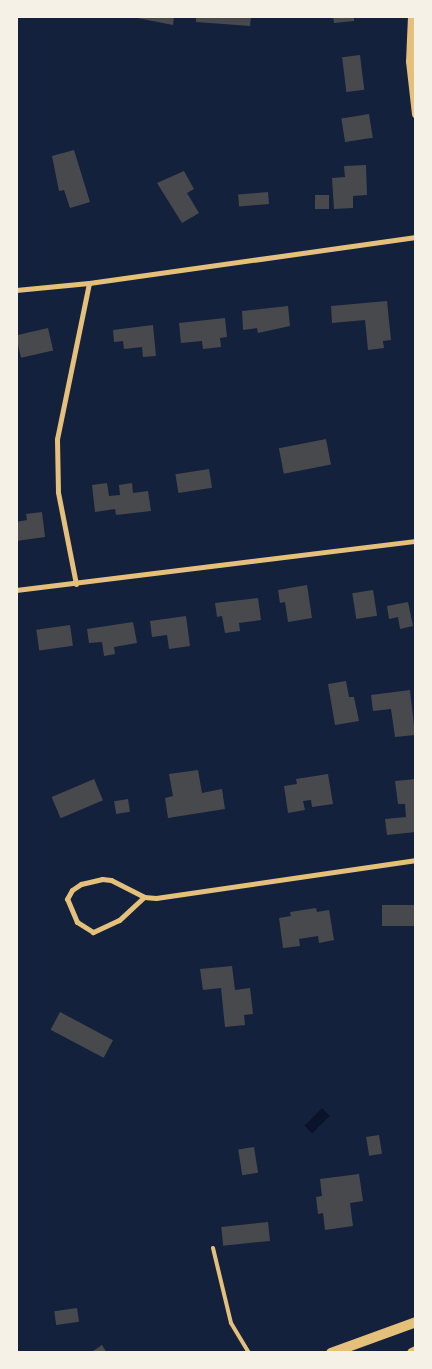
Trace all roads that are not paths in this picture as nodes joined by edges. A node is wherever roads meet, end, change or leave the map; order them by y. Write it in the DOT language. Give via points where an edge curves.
graph roads {
  1 [pos="412,16"];
  2 [pos="416,114"];
  3 [pos="416,237"];
  4 [pos="89,284"];
  5 [pos="16,290"];
  6 [pos="416,541"];
  7 [pos="76,584"];
  8 [pos="16,590"];
  9 [pos="416,860"];
  10 [pos="144,897"];
  11 [pos="213,1248"];
  12 [pos="416,1322"];
  13 [pos="416,1351"];
  14 [pos="249,1353"];
  15 [pos="331,1353"];
  16 [pos="412,1353"];
  1 -- 2 [label="street" via="410,52"];
  3 -- 4 [label="street"];
  4 -- 5 [label="street"];
  4 -- 7 [label="street" via="57,439 58,492"];
  6 -- 7 [label="street"];
  7 -- 8 [label="street"];
  9 -- 10 [label="street"];
  10 -- 10 [label="street" via="111,880 102,879 81,884 72,890 68,898 77,922 93,932 118,920"];
  11 -- 14 [label="lane" via="231,1323"];
  12 -- 15 [label="main road"];
  13 -- 16 [label="main road"];
}
